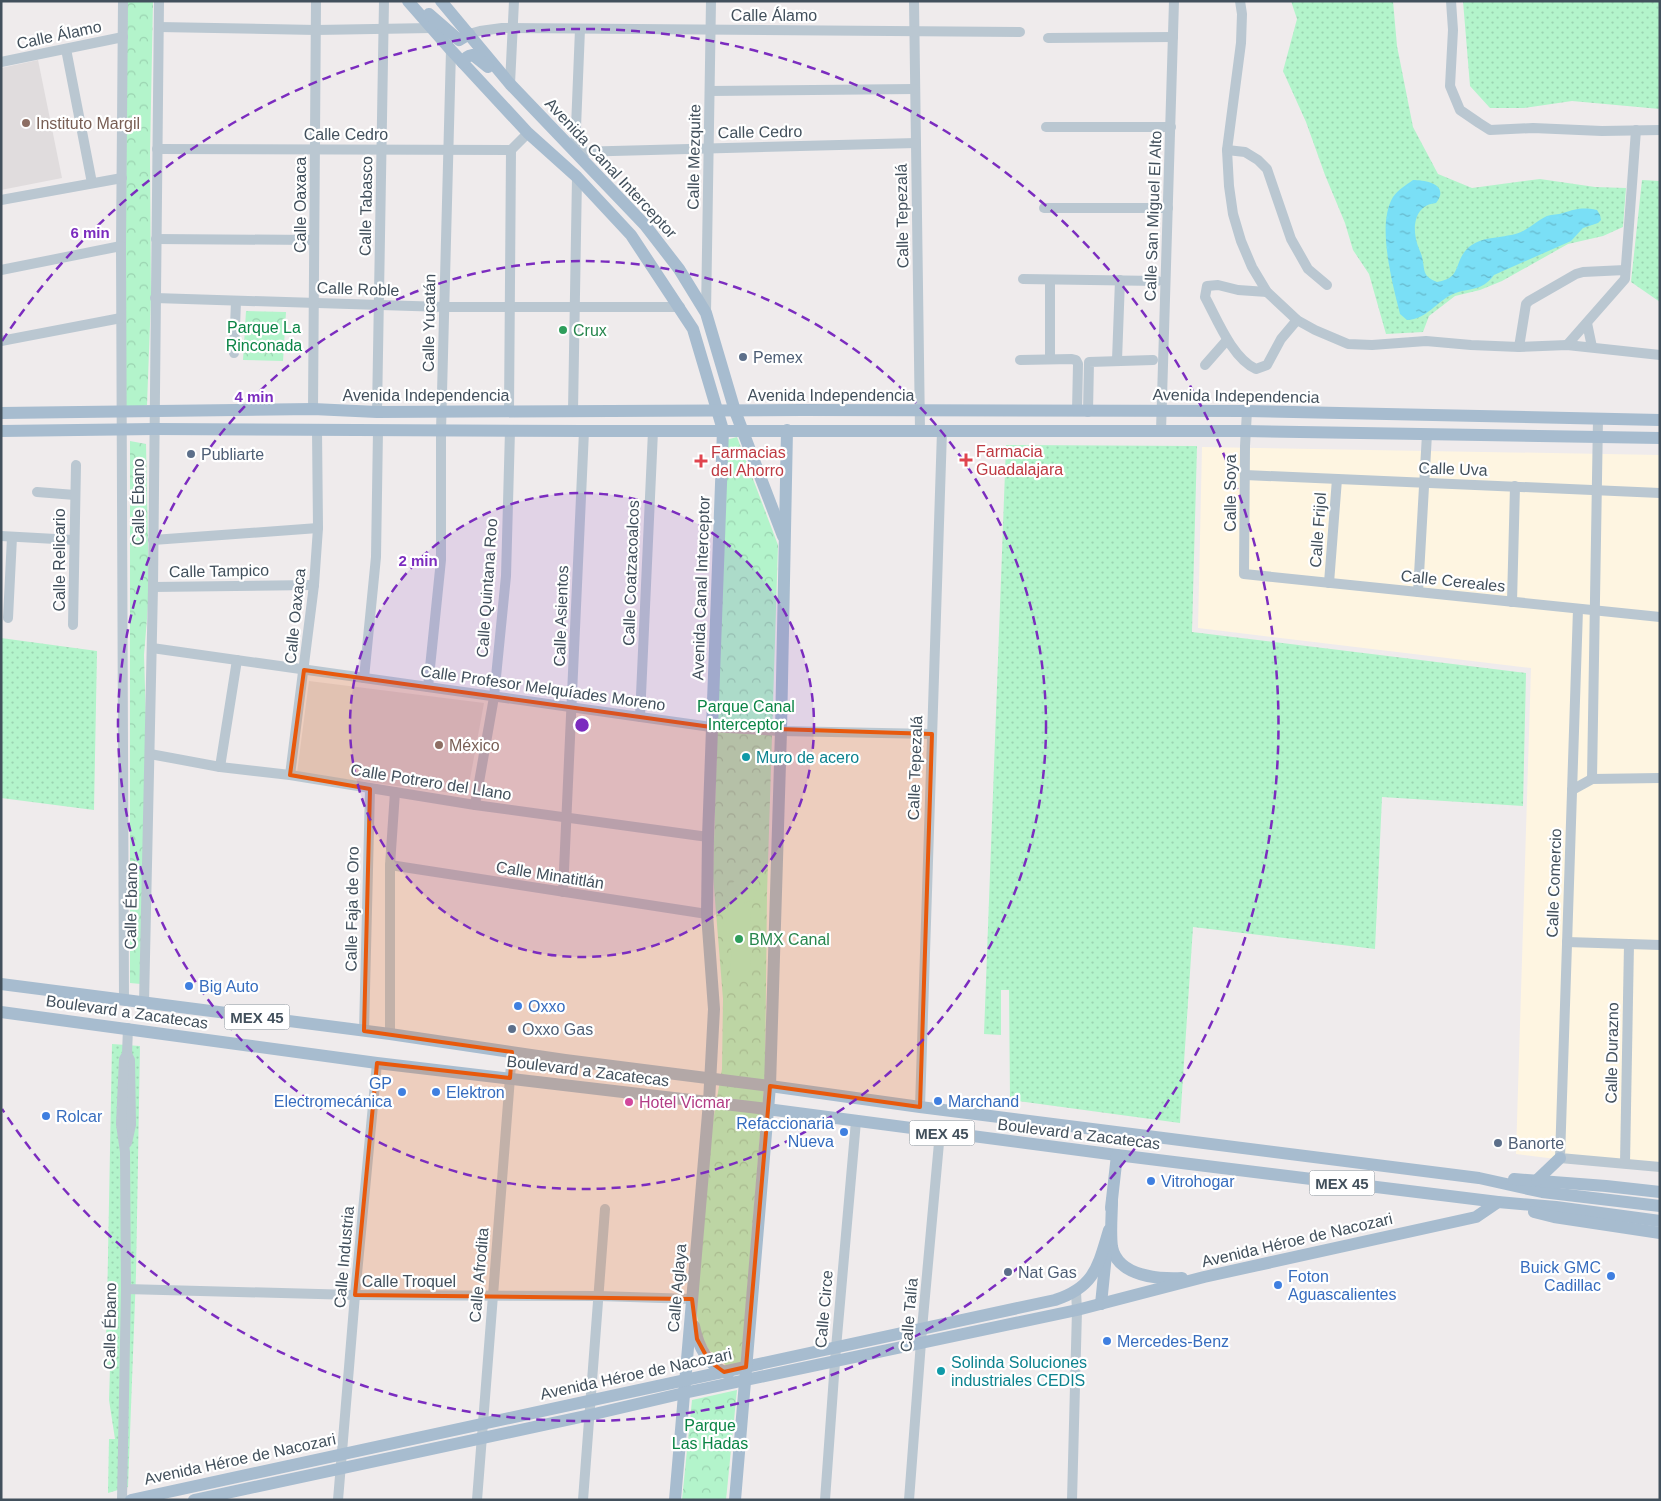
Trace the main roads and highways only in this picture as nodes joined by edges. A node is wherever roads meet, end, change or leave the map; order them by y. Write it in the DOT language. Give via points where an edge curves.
graph roads {
  1 [pos="409,1"];
  2 [pos="441,1"];
  3 [pos="469,34"];
  4 [pos="463,63"];
  5 [pos="510,84"];
  6 [pos="718,411"];
  7 [pos="735,411"];
  8 [pos="1,413"];
  9 [pos="1660,420"];
  10 [pos="723,430"];
  11 [pos="742,430"];
  12 [pos="787,430"];
  13 [pos="1,431"];
  14 [pos="1660,438"];
  15 [pos="786,543"];
  16 [pos="1,984"];
  17 [pos="1,1012"];
  18 [pos="711,1078"];
  19 [pos="770,1086"];
  20 [pos="709,1102"];
  21 [pos="767,1109"];
  22 [pos="1146,1136"];
  23 [pos="1117,1155"];
  24 [pos="1560,1158"];
  25 [pos="1479,1178"];
  26 [pos="1537,1180"];
  27 [pos="1660,1192"];
  28 [pos="1112,1200"];
  29 [pos="1498,1202"];
  30 [pos="1660,1206"];
  31 [pos="1660,1220"];
  32 [pos="1109,1230"];
  33 [pos="1660,1232"];
  34 [pos="1204,1277"];
  35 [pos="692,1304"];
  36 [pos="1101,1304"];
  37 [pos="746,1367"];
  38 [pos="724,1372"];
  39 [pos="745,1381"];
  40 [pos="685,1386"];
  41 [pos="131,1500"];
  42 [pos="194,1500"];
  43 [pos="675,1500"];
  44 [pos="735,1500"];
  1 -- 3 [label="main road" via="459,40"];
  1 -- 4 [label="main road, Avenida Canal Interceptor"];
  2 -- 3 [label="main road, Avenida Canal Interceptor"];
  3 -- 5 [label="main road, Avenida Canal Interceptor"];
  4 -- 5 [label="main road" via="473,55"];
  4 -- 6 [label="main road, Avenida Canal Interceptor" via="631,235 693,329"];
  5 -- 7 [label="main road, Avenida Canal Interceptor" via="645,225 679,269 706,314"];
  6 -- 7 [label="main road, Avenida Independencia"];
  6 -- 8 [label="main road, Avenida Independencia" via="378,412 313,409"];
  6 -- 10 [label="main road, Avenida Canal Interceptor"];
  7 -- 9 [label="main road, Avenida Independencia" via="1247,411"];
  7 -- 11 [label="main road, Avenida Canal Interceptor"];
  10 -- 11 [label="main road"];
  10 -- 13 [label="main road"];
  10 -- 18 [label="main road, Avenida Canal Interceptor" via="708,837 707,914 714,1009"];
  11 -- 12 [label="main road"];
  11 -- 15 [label="main road, Avenida Canal Interceptor"];
  12 -- 14 [label="main road" via="1245,431"];
  12 -- 15 [label="main road"];
  15 -- 19 [label="main road, Avenida Canal Interceptor"];
  16 -- 18 [label="main road, Boulevard a Zacatecas / MEX 45"];
  17 -- 20 [label="main road, Boulevard a Zacatecas / MEX 45" via="377,1063"];
  18 -- 19 [label="main road, Boulevard a Zacatecas / MEX 45"];
  18 -- 20 [label="main road, Calle Aglaya"];
  19 -- 21 [label="main road"];
  19 -- 22 [label="main road, Boulevard a Zacatecas / MEX 45"];
  20 -- 21 [label="main road, Boulevard a Zacatecas / MEX 45"];
  20 -- 35 [label="main road, Calle Aglaya"];
  21 -- 23 [label="main road, Boulevard a Zacatecas / MEX 45"];
  21 -- 37 [label="main road"];
  22 -- 23 [label="main road" via="1129,1143"];
  22 -- 25 [label="main road, Boulevard a Zacatecas / MEX 45"];
  23 -- 28 [label="main road, Avenida Héroe de Nacozari"];
  23 -- 29 [label="main road, Boulevard a Zacatecas / MEX 45"];
  24 -- 26 [label="main road"];
  25 -- 26 [label="main road, Boulevard a Zacatecas / MEX 45"];
  25 -- 30 [label="main road, Boulevard a Zacatecas / MEX 45" via="1542,1192"];
  26 -- 27 [label="main road, Boulevard a Zacatecas / MEX 45"];
  28 -- 32 [label="main road, Avenida Héroe de Nacozari"];
  28 -- 34 [label="main road" via="1112,1247 1125,1266 1158,1278"];
  29 -- 31 [label="main road, Boulevard a Zacatecas / MEX 45"];
  29 -- 33 [label="main road, Boulevard a Zacatecas / MEX 45" via="1554,1217"];
  29 -- 34 [label="main road, Avenida Héroe de Nacozari" via="1476,1217"];
  32 -- 36 [label="main road, Avenida Héroe de Nacozari"];
  32 -- 37 [label="main road, Avenida Héroe de Nacozari" via="1098,1264 1084,1287 1055,1300"];
  34 -- 36 [label="main road, Avenida Héroe de Nacozari"];
  35 -- 38 [label="main road" via="696,1339 709,1361"];
  35 -- 40 [label="main road, Calle Aglaya"];
  36 -- 39 [label="main road, Avenida Héroe de Nacozari"];
  37 -- 38 [label="main road, Avenida Héroe de Nacozari"];
  37 -- 39 [label="main road"];
  38 -- 39 [label="main road"];
  38 -- 40 [label="main road, Avenida Héroe de Nacozari"];
  39 -- 40 [label="main road, Avenida Héroe de Nacozari"];
  39 -- 44 [label="main road"];
  40 -- 41 [label="main road, Avenida Héroe de Nacozari" via="590,1401"];
  40 -- 42 [label="main road, Avenida Héroe de Nacozari" via="590,1415"];
  40 -- 43 [label="main road, Calle Aglaya"];
}
